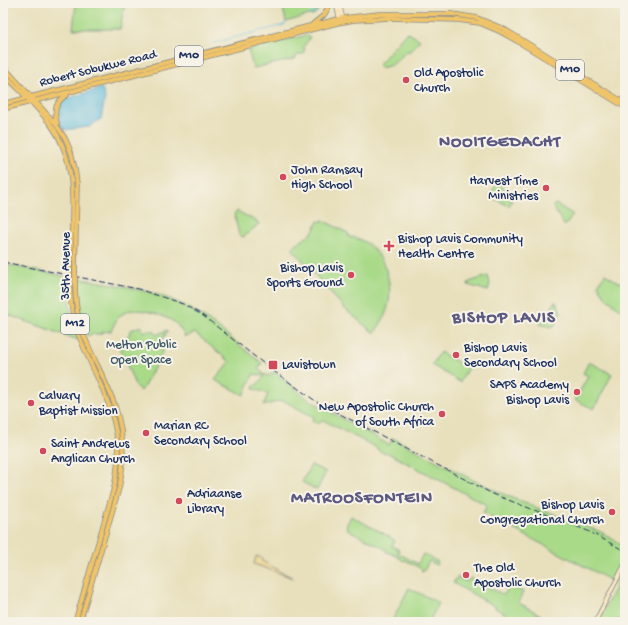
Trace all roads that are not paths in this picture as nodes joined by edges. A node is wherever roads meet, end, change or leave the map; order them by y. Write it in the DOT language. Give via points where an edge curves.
graph roads {
  1 [pos="331,3"];
  2 [pos="336,3"];
  3 [pos="339,3"];
  4 [pos="341,20"];
  5 [pos="310,26"];
  6 [pos="3,66"];
  7 [pos="3,73"];
  8 [pos="72,92"];
  9 [pos="32,97"];
  10 [pos="27,98"];
  11 [pos="36,101"];
  12 [pos="31,102"];
  13 [pos="3,104"];
  14 [pos="625,104"];
  15 [pos="625,107"];
  16 [pos="3,109"];
  17 [pos="58,126"];
  18 [pos="72,281"];
  19 [pos="625,564"];
  20 [pos="75,622"];
  21 [pos="80,622"];
  22 [pos="595,622"];
  1 -- 5 [label="main road" via="322,18"];
  2 -- 4 [label="main road"];
  3 -- 4 [label="main road"];
  4 -- 5 [label="main road, Robert Sobukwe Road / M10"];
  4 -- 8 [label="main road, Robert Sobukwe Road / M10"];
  4 -- 14 [label="main road, Robert Sobukwe Road / M10" via="371,14 456,15 481,19 504,29"];
  4 -- 15 [label="main road, Robert Sobukwe Road / M10" via="459,20 480,24 517,41"];
  5 -- 9 [label="main road, Robert Sobukwe Road / M10"];
  6 -- 9 [label="main road, M12"];
  7 -- 10 [label="main road, M12"];
  8 -- 11 [label="main road, Robert Sobukwe Road / M10"];
  8 -- 17 [label="main road" via="61,98 57,104 55,114"];
  9 -- 10 [label="main road, Robert Sobukwe Road / M10"];
  9 -- 11 [label="main road, M12"];
  10 -- 12 [label="main road, M12"];
  10 -- 13 [label="main road, Robert Sobukwe Road / M10"];
  11 -- 12 [label="main road, Robert Sobukwe Road / M10"];
  11 -- 17 [label="main road, 35th Avenue / M12"];
  12 -- 16 [label="main road, Robert Sobukwe Road / M10"];
  12 -- 18 [label="main road, 35th Avenue / M12, bridge" via="53,128 68,160 72,188"];
  17 -- 18 [label="main road, 35th Avenue / M12, bridge" via="71,152 76,176 75,271"];
  18 -- 20 [label="main road, 35th Avenue / M12" via="71,298 76,326 110,409 118,444 114,488"];
  18 -- 21 [label="main road, 35th Avenue / M12" via="81,326 114,406 121,430 123,450 119,488"];
  19 -- 22 [label="main road"];
}
